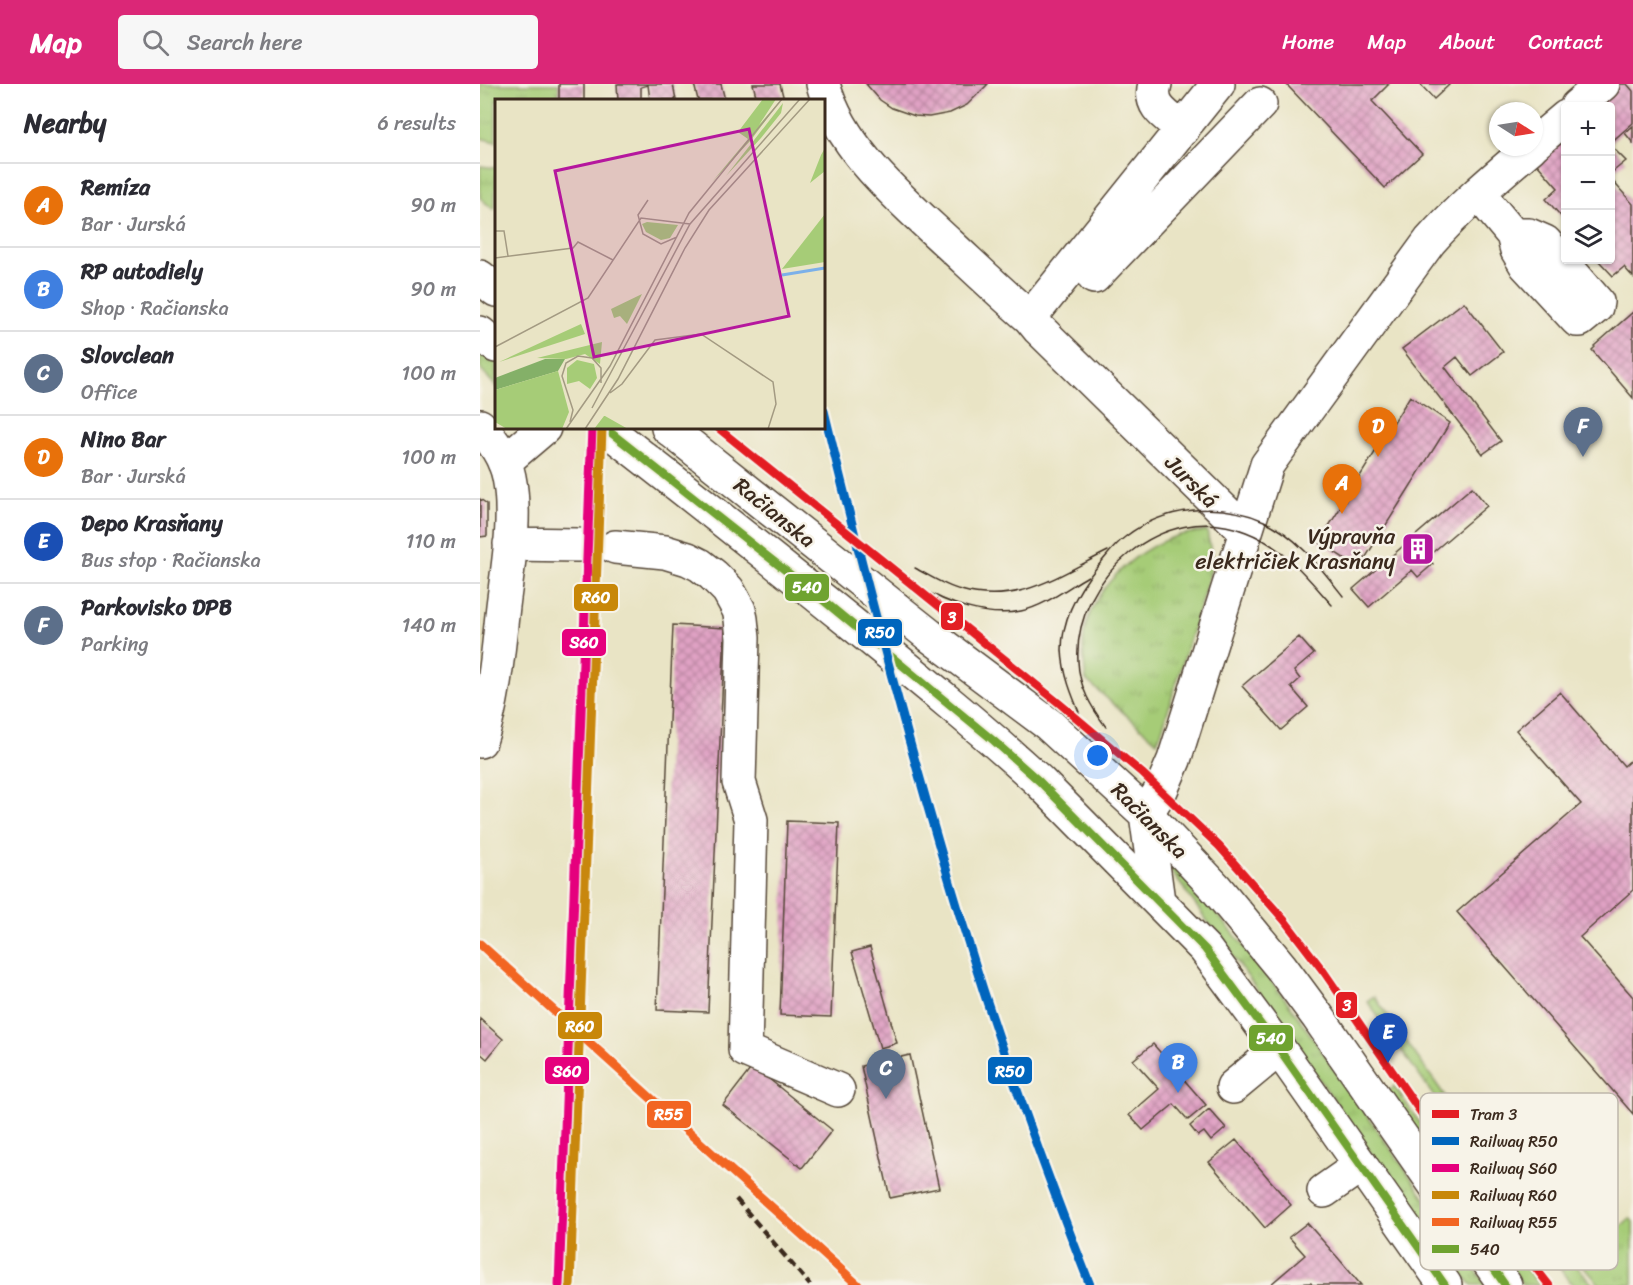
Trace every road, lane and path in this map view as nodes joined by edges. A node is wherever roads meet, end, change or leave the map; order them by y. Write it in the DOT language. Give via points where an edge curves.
graph roads {
  1 [pos="823,84"];
  2 [pos="1155,84"];
  3 [pos="1218,84"];
  4 [pos="1603,84"];
  5 [pos="1582,102"];
  6 [pos="1260,104"];
  7 [pos="1561,121"];
  8 [pos="1183,129"];
  9 [pos="1543,137"];
  10 [pos="1521,156"];
  11 [pos="1478,193"];
  12 [pos="1513,235"];
  13 [pos="480,277"];
  14 [pos="1094,277"];
  15 [pos="495,289"];
  16 [pos="1030,318"];
  17 [pos="480,333"];
  18 [pos="495,344"];
  19 [pos="480,426"];
  20 [pos="543,429"];
  21 [pos="606,429"];
  22 [pos="669,429"];
  23 [pos="504,462"];
  24 [pos="1245,531"];
  25 [pos="510,544"];
  26 [pos="578,545"];
  27 [pos="615,547"];
  28 [pos="480,741"];
  29 [pos="1146,814"];
  30 [pos="1094,836"];
  31 [pos="1158,901"];
  32 [pos="1280,1049"];
  33 [pos="1233,1087"];
  34 [pos="838,1089"];
  35 [pos="1420,1163"];
  36 [pos="1361,1165"];
  37 [pos="1324,1191"];
  38 [pos="1420,1249"];
  39 [pos="1434,1270"];
  40 [pos="1495,1270"];
  41 [pos="1445,1285"];
  42 [pos="1505,1285"];
  1 -- 16 [label="main road, Jurská" via="839,122 882,180"];
  2 -- 8 [label="main road" via="1154,102"];
  3 -- 8 [label="main road"];
  4 -- 5 [label="main road"];
  6 -- 14 [label="main road"];
  7 -- 9 [label="main road"];
  8 -- 16 [label="main road"];
  10 -- 11 [label="main road"];
  11 -- 12 [label="main road"];
  11 -- 24 [label="main road" via="1430,242 1267,465"];
  13 -- 15 [label="main road"];
  16 -- 24 [label="main road, Jurská"];
  17 -- 18 [label="main road"];
  19 -- 23 [label="main road"];
  20 -- 23 [label="main road"];
  21 -- 30 [label="main road, Račianska" via="926,683 1011,756"];
  22 -- 29 [label="main road, Račianska" via="1048,724"];
  23 -- 25 [label="main road" via="511,494"];
  24 -- 29 [label="main road" via="1174,760"];
  25 -- 26 [label="main road"];
  25 -- 28 [label="main road" via="494,681"];
  27 -- 34 [label="main road" via="665,552 688,559 720,581 739,610 743,638 739,782 751,820 745,1050"];
  29 -- 30 [label="main road"];
  29 -- 31 [label="main road"];
  29 -- 35 [label="main road, Račianska" via="1215,887 1281,967"];
  30 -- 31 [label="main road, Račianska"];
  31 -- 32 [label="main road, Račianska" via="1205,949"];
  32 -- 33 [label="main road"];
  32 -- 36 [label="main road, Račianska"];
  36 -- 37 [label="main road"];
  36 -- 38 [label="main road, Račianska"];
  39 -- 41 [label="main road, Račianska"];
  40 -- 42 [label="main road, Račianska"];
}
